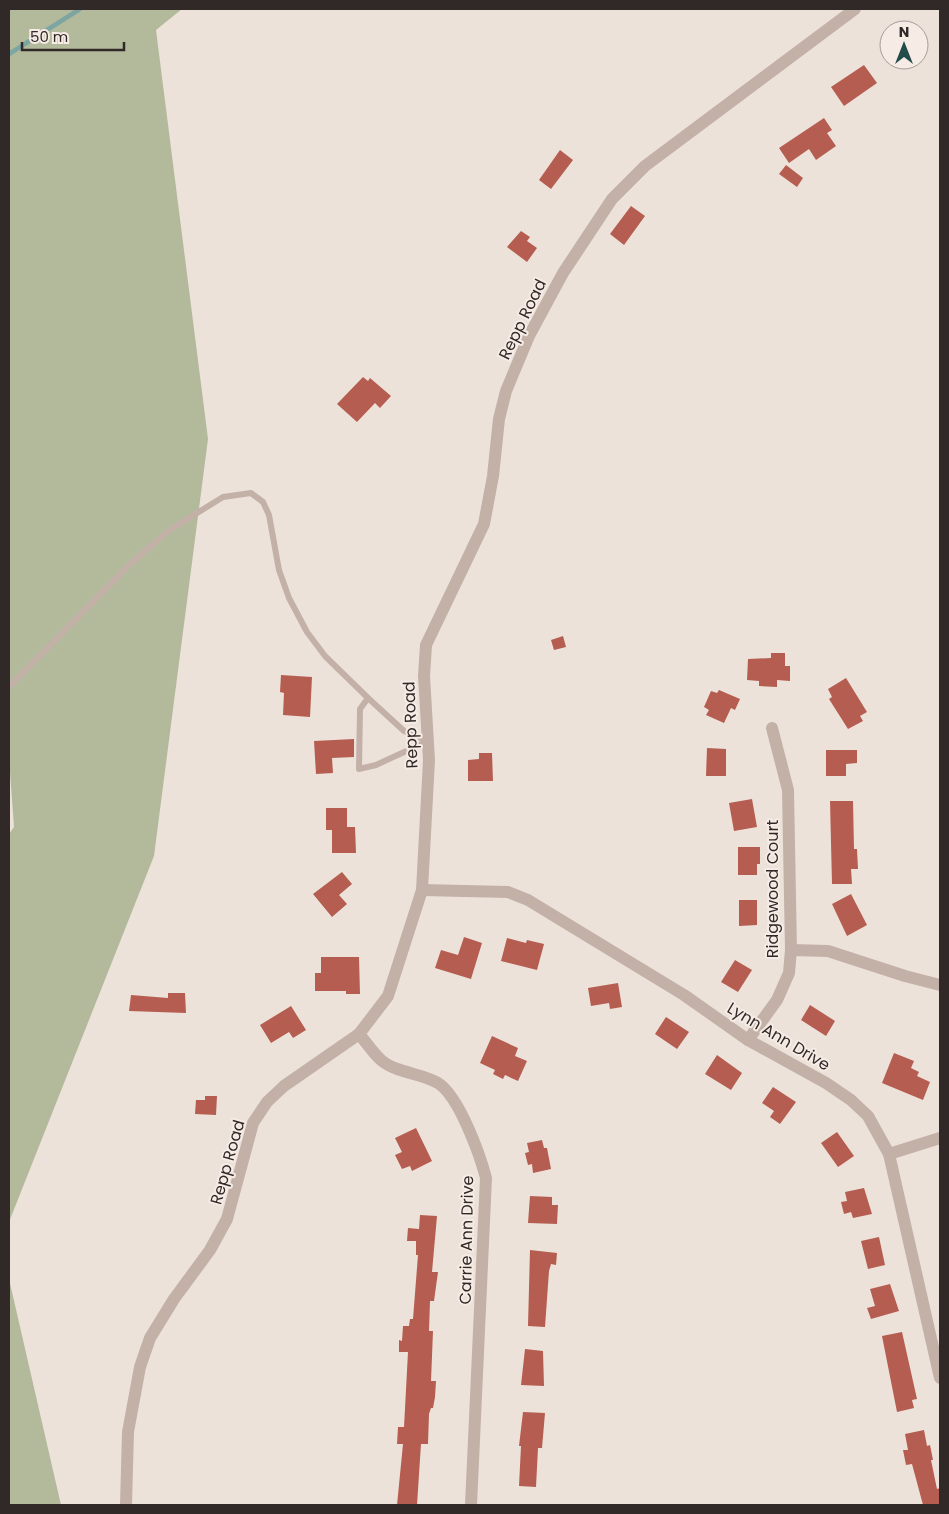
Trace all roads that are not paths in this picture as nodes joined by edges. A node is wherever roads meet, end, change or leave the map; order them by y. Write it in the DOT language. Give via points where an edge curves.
graph roads {
  1 [pos="855,9"];
  2 [pos="9,687"];
  3 [pos="368,698"];
  4 [pos="772,728"];
  5 [pos="428,741"];
  6 [pos="422,890"];
  7 [pos="791,950"];
  8 [pos="940,985"];
  9 [pos="358,1034"];
  10 [pos="748,1040"];
  11 [pos="940,1138"];
  12 [pos="889,1154"];
  13 [pos="940,1378"];
  14 [pos="126,1505"];
  15 [pos="471,1505"];
  1 -- 5 [label="street, Repp Road" via="645,166 612,199 563,274 529,336 506,392 499,418 484,524 426,645 424,676"];
  2 -- 3 [label="lane" via="129,564 168,531 223,497 251,493 263,502 269,514 278,570 307,632 324,656"];
  3 -- 5 [label="lane" via="404,730"];
  3 -- 5 [label="lane" via="360,709 359,769 376,765"];
  4 -- 7 [label="street, Ridgewood Court" via="788,790"];
  5 -- 6 [label="street, Repp Road" via="430,760"];
  6 -- 9 [label="street, Repp Road" via="388,996"];
  6 -- 10 [label="street, Lynn Ann Drive" via="508,892 528,900 684,995"];
  7 -- 8 [label="street" via="828,951"];
  7 -- 10 [label="street, Ridgewood Court" via="788,973 777,1000"];
  9 -- 14 [label="street, Repp Road" via="284,1086 253,1122 227,1219 210,1250 150,1338 140,1367 128,1432"];
  9 -- 15 [label="street, Carrie Ann Drive" via="382,1061 439,1084 470,1132 486,1178"];
  10 -- 12 [label="street, Lynn Ann Drive" via="851,1100 868,1116"];
  11 -- 12 [label="street"];
  12 -- 13 [label="street, Lynn Ann Drive"];
}
